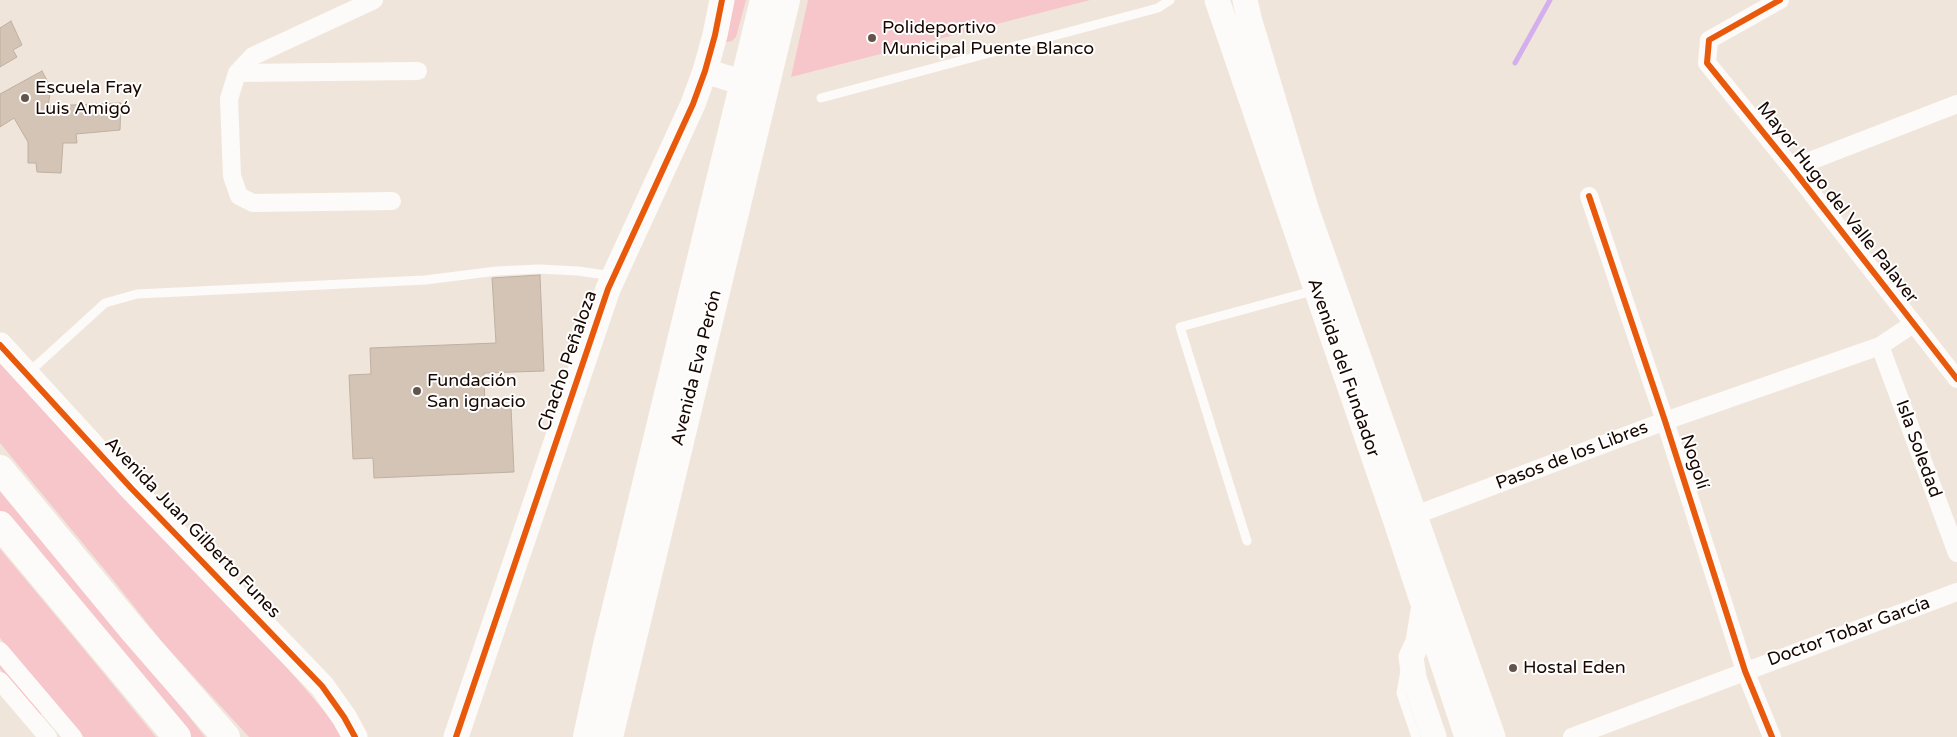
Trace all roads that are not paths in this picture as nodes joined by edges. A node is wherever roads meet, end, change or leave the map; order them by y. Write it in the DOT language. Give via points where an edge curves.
graph roads {
  1 [pos="374,0"];
  2 [pos="722,0"];
  3 [pos="764,0"];
  4 [pos="786,0"];
  5 [pos="1170,0"];
  6 [pos="1217,0"];
  7 [pos="1246,0"];
  8 [pos="1780,0"];
  9 [pos="705,70"];
  10 [pos="418,71"];
  11 [pos="237,72"];
  12 [pos="744,83"];
  13 [pos="821,98"];
  14 [pos="1957,104"];
  15 [pos="1792,168"];
  16 [pos="1588,196"];
  17 [pos="392,201"];
  18 [pos="614,277"];
  19 [pos="1316,290"];
  20 [pos="1913,324"];
  21 [pos="0,345"];
  22 [pos="1880,346"];
  23 [pos="27,374"];
  24 [pos="1957,380"];
  25 [pos="1665,421"];
  26 [pos="0,469"];
  27 [pos="1406,518"];
  28 [pos="0,525"];
  29 [pos="1247,541"];
  30 [pos="1957,553"];
  31 [pos="1957,592"];
  32 [pos="1423,604"];
  33 [pos="0,651"];
  34 [pos="1411,657"];
  35 [pos="1745,671"];
  36 [pos="0,680"];
  37 [pos="58,719"];
  38 [pos="43,735"];
  39 [pos="73,737"];
  40 [pos="177,737"];
  41 [pos="226,737"];
  42 [pos="355,737"];
  43 [pos="456,737"];
  44 [pos="587,737"];
  45 [pos="609,737"];
  46 [pos="1416,737"];
  47 [pos="1434,737"];
  48 [pos="1467,737"];
  49 [pos="1493,737"];
  50 [pos="1572,737"];
  51 [pos="1772,737"];
  1 -- 11 [label="street" via="253,56"];
  2 -- 9 [label="main road, Chacho Peñaloza"];
  3 -- 12 [label="main road, Avenida Eva Perón"];
  4 -- 45 [label="main road, Avenida Eva Perón"];
  5 -- 13 [label="lane" via="1158,8"];
  6 -- 19 [label="main road, Avenida del Fundador"];
  7 -- 27 [label="main road, Avenida del Fundador" via="1307,211 1361,368"];
  8 -- 15 [label="street, Mayor Hugo del Valle Palaver" via="1709,40 1707,63"];
  9 -- 12 [label="main road"];
  9 -- 18 [label="main road, Chacho Peñaloza"];
  10 -- 11 [label="street"];
  11 -- 17 [label="street" via="229,99 232,176 239,196 253,203"];
  12 -- 44 [label="main road, Avenida Eva Perón"];
  14 -- 15 [label="street"];
  15 -- 20 [label="street, Mayor Hugo del Valle Palaver"];
  16 -- 25 [label="street, Nogolí"];
  18 -- 23 [label="lane" via="578,271 506,270 426,280 137,294 105,303"];
  18 -- 43 [label="main road, Chacho Peñaloza"];
  19 -- 27 [label="main road, Avenida del Fundador"];
  19 -- 29 [label="lane" via="1180,327"];
  20 -- 22 [label="street, Pasos de los Libres"];
  20 -- 24 [label="street, Mayor Hugo del Valle Palaver"];
  21 -- 23 [label="main road, Avenida Juan Gilberto Funes"];
  22 -- 25 [label="street, Pasos de los Libres"];
  22 -- 30 [label="street, Isla Soledad"];
  23 -- 42 [label="main road, Avenida Juan Gilberto Funes" via="131,488 322,686"];
  25 -- 27 [label="street, Pasos de los Libres"];
  25 -- 35 [label="street, Nogolí"];
  26 -- 41 [label="main road"];
  27 -- 32 [label="main road, Avenida del Fundador"];
  27 -- 49 [label="main road, Avenida del Fundador"];
  28 -- 40 [label="main road"];
  31 -- 35 [label="street, Doctor Tobar García"];
  32 -- 34 [label="main road" via="1418,642"];
  32 -- 48 [label="main road, Avenida del Fundador"];
  33 -- 37 [label="street"];
  34 -- 46 [label="lane" via="1401,693"];
  34 -- 47 [label="main road" via="1414,678"];
  35 -- 50 [label="street, Doctor Tobar García"];
  35 -- 51 [label="street, Nogolí"];
  36 -- 38 [label="street"];
  37 -- 38 [label="street"];
  37 -- 39 [label="street"];
}
